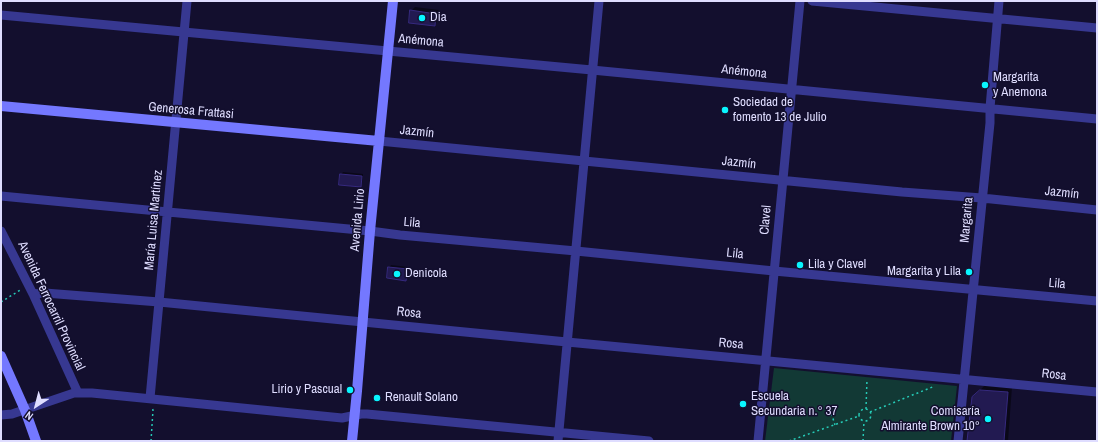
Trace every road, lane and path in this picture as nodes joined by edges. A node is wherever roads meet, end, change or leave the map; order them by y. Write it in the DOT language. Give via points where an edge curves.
graph roads {
  1 [pos="187,1"];
  2 [pos="393,1"];
  3 [pos="599,1"];
  4 [pos="800,1"];
  5 [pos="812,1"];
  6 [pos="999,1"];
  7 [pos="1,15"];
  8 [pos="996,19"];
  9 [pos="1097,28"];
  10 [pos="184,32"];
  11 [pos="388,51"];
  12 [pos="592,70"];
  13 [pos="791,90"];
  14 [pos="1,106"];
  15 [pos="990,108"];
  16 [pos="1097,119"];
  17 [pos="176,122"];
  18 [pos="379,141"];
  19 [pos="584,161"];
  20 [pos="783,180"];
  21 [pos="1,196"];
  22 [pos="982,198"];
  23 [pos="1097,210"];
  24 [pos="168,212"];
  25 [pos="1,231"];
  26 [pos="370,231"];
  27 [pos="576,251"];
  28 [pos="774,271"];
  29 [pos="29,285"];
  30 [pos="973,289"];
  31 [pos="33,294"];
  32 [pos="1097,301"];
  33 [pos="1,302"];
  34 [pos="159,302"];
  35 [pos="363,322"];
  36 [pos="567,342"];
  37 [pos="1,356"];
  38 [pos="766,361"];
  39 [pos="867,370"];
  40 [pos="963,379"];
  41 [pos="940,384"];
  42 [pos="1097,392"];
  43 [pos="78,393"];
  44 [pos="150,398"];
  45 [pos="830,409"];
  46 [pos="866,409"];
  47 [pos="25,410"];
  48 [pos="870,412"];
  49 [pos="1,415"];
  50 [pos="355,416"];
  51 [pos="859,416"];
  52 [pos="864,421"];
  53 [pos="835,425"];
  54 [pos="558,436"];
  55 [pos="36,441"];
  56 [pos="152,441"];
  57 [pos="352,441"];
  58 [pos="649,441"];
  59 [pos="758,441"];
  60 [pos="789,441"];
  61 [pos="863,441"];
  62 [pos="958,441"];
  1 -- 10 [label="street, María Luisa Martínez"];
  2 -- 11 [label="main road, Avenida Lirio"];
  3 -- 12 [label="street"];
  4 -- 13 [label="street, Clavel"];
  5 -- 8 [label="street"];
  6 -- 8 [label="street, Margarita"];
  7 -- 10 [label="street, Anémona"];
  8 -- 9 [label="street"];
  8 -- 15 [label="street, Margarita"];
  10 -- 11 [label="street, Anémona"];
  10 -- 17 [label="street, María Luisa Martínez"];
  11 -- 12 [label="street, Anémona"];
  11 -- 18 [label="main road, Avenida Lirio"];
  12 -- 13 [label="street, Anémona"];
  12 -- 19 [label="street"];
  13 -- 15 [label="street, Anémona"];
  13 -- 20 [label="street, Clavel"];
  14 -- 17 [label="main road, Generosa Frattasi"];
  15 -- 16 [label="street, Anémona"];
  15 -- 22 [label="street, Margarita"];
  17 -- 18 [label="main road, Generosa Frattasi"];
  17 -- 24 [label="street, María Luisa Martínez"];
  18 -- 19 [label="street, Jazmín"];
  18 -- 26 [label="main road, Avenida Lirio"];
  19 -- 20 [label="street, Jazmín"];
  19 -- 27 [label="street"];
  20 -- 22 [label="street, Jazmín"];
  20 -- 28 [label="street, Clavel"];
  21 -- 24 [label="street, Lila"];
  22 -- 23 [label="street, Jazmín"];
  22 -- 30 [label="street, Margarita"];
  24 -- 26 [label="street, Lila"];
  24 -- 34 [label="street, María Luisa Martínez"];
  25 -- 29 [label="street, Avenida Ferrocarril Provincial"];
  26 -- 27 [label="street, Lila"];
  26 -- 35 [label="main road, Avenida Lirio"];
  27 -- 28 [label="street, Lila"];
  27 -- 36 [label="street"];
  28 -- 30 [label="street, Lila"];
  28 -- 38 [label="street, Clavel"];
  29 -- 31 [label="street, Avenida Ferrocarril Provincial"];
  29 -- 33 [label="path"];
  30 -- 32 [label="street, Lila"];
  30 -- 40 [label="street, Margarita"];
  31 -- 34 [label="street, Rosa" via="45,292"];
  31 -- 43 [label="street, Avenida Ferrocarril Provincial"];
  34 -- 35 [label="street, Rosa"];
  34 -- 44 [label="street, María Luisa Martínez"];
  35 -- 36 [label="street, Rosa"];
  35 -- 50 [label="main road, Avenida Lirio"];
  36 -- 38 [label="street, Rosa"];
  36 -- 54 [label="street"];
  37 -- 47 [label="main road"];
  38 -- 39 [label="street, Rosa"];
  38 -- 59 [label="street, Clavel"];
  39 -- 40 [label="street, Rosa"];
  39 -- 46 [label="path"];
  40 -- 42 [label="street, Rosa"];
  40 -- 62 [label="street, Margarita"];
  41 -- 48 [label="path"];
  43 -- 44 [label="street"];
  43 -- 47 [label="street"];
  44 -- 50 [label="street" via="342,418"];
  44 -- 56 [label="path" via="153,410"];
  45 -- 53 [label="path"];
  46 -- 48 [label="path"];
  46 -- 51 [label="path" via="863,409"];
  47 -- 49 [label="street"];
  47 -- 55 [label="main road"];
  48 -- 52 [label="path" via="870,419"];
  50 -- 54 [label="street" via="367,414"];
  50 -- 57 [label="main road, Avenida Lirio"];
  51 -- 52 [label="path"];
  51 -- 53 [label="path"];
  52 -- 61 [label="path"];
  53 -- 60 [label="path"];
  54 -- 58 [label="street"];
}
